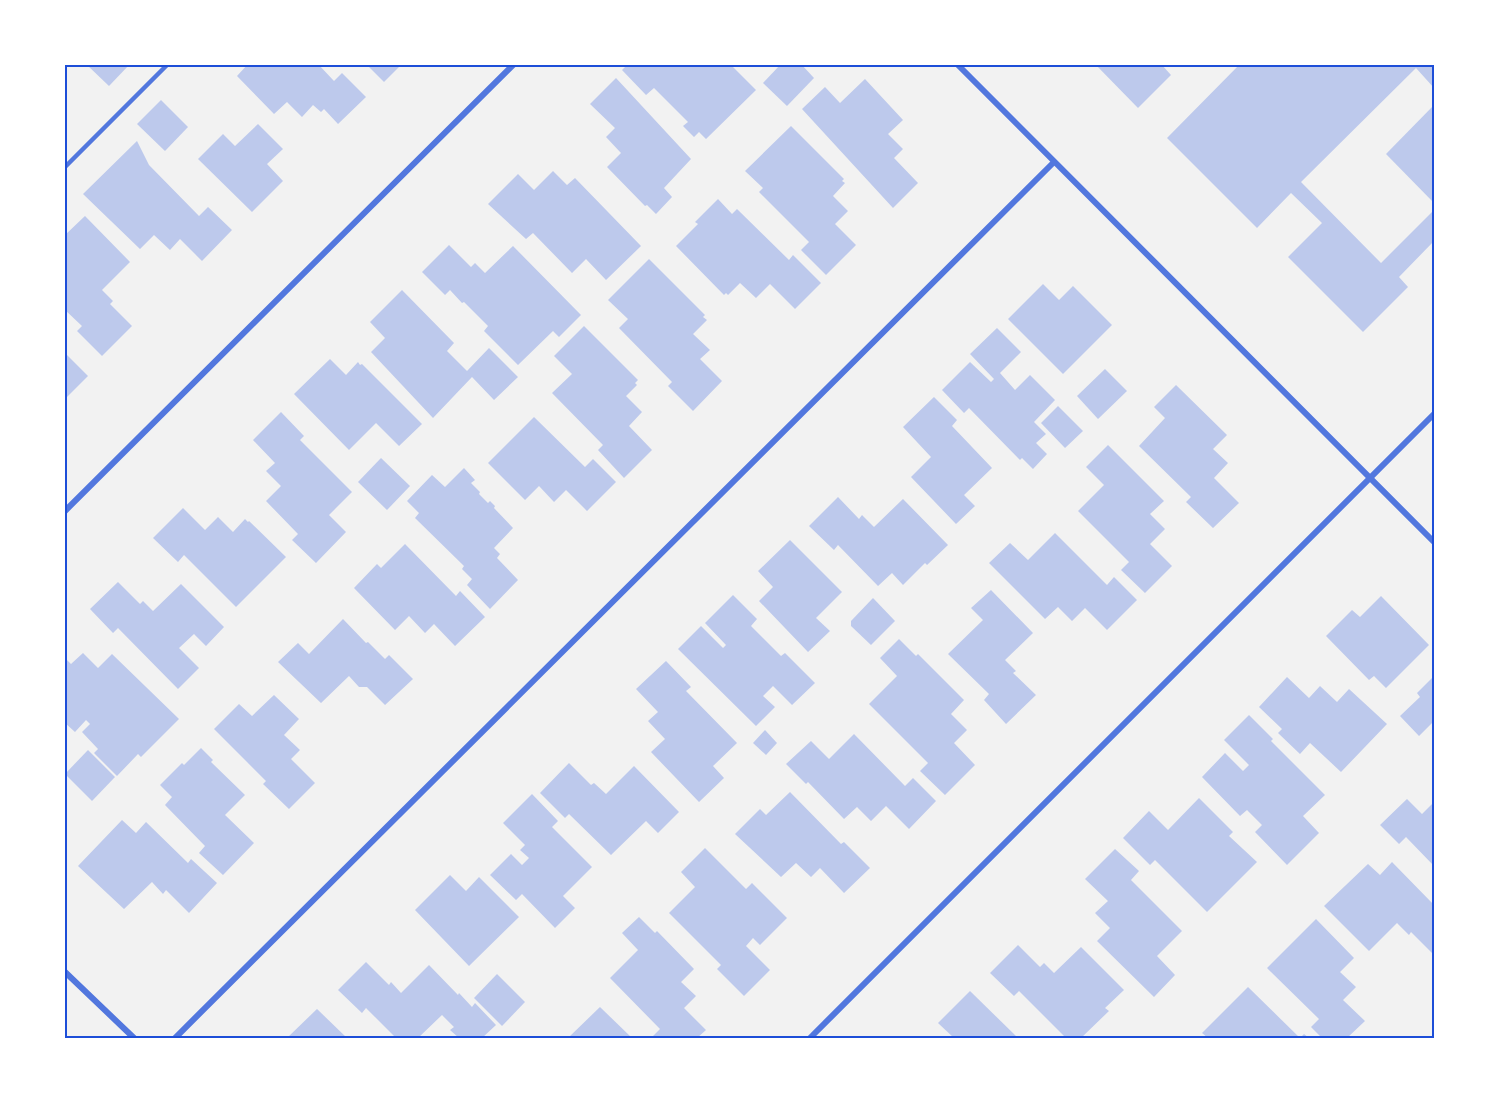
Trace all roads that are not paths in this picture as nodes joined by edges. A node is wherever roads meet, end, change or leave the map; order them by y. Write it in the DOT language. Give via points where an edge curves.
graph roads {
  1 [pos="168,64"];
  2 [pos="514,64"];
  3 [pos="957,64"];
  4 [pos="1054,162"];
  5 [pos="64,168"];
  6 [pos="1434,414"];
  7 [pos="1371,479"];
  8 [pos="64,512"];
  9 [pos="1434,543"];
  10 [pos="64,971"];
  11 [pos="134,1038"];
  12 [pos="175,1038"];
  13 [pos="810,1038"];
  1 -- 5 [label="lane"];
  2 -- 8 [label="street"];
  3 -- 4 [label="street"];
  4 -- 7 [label="street"];
  4 -- 12 [label="street"];
  6 -- 7 [label="street"];
  7 -- 9 [label="street"];
  7 -- 13 [label="street"];
  10 -- 11 [label="street"];
}
